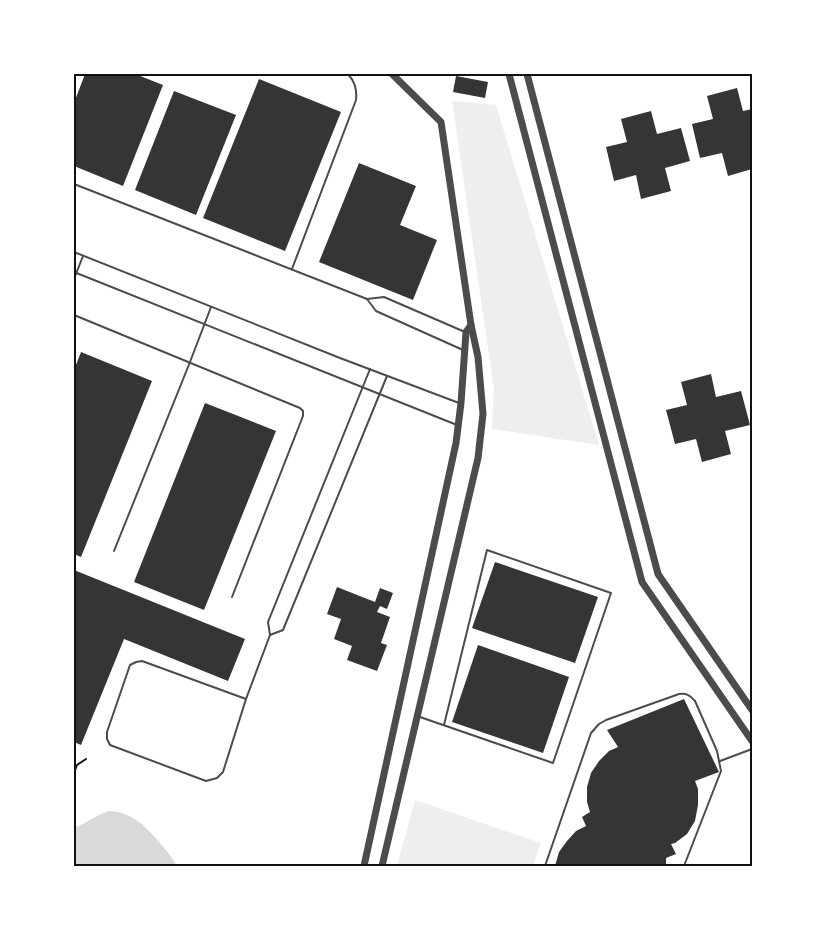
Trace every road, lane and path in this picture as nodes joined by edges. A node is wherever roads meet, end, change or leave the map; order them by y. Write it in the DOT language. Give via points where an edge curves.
graph roads {
  1 [pos="348,74"];
  2 [pos="392,74"];
  3 [pos="509,74"];
  4 [pos="527,74"];
  5 [pos="74,184"];
  6 [pos="74,252"];
  7 [pos="83,256"];
  8 [pos="292,269"];
  9 [pos="75,272"];
  10 [pos="74,279"];
  11 [pos="367,299"];
  12 [pos="211,307"];
  13 [pos="74,315"];
  14 [pos="203,324"];
  15 [pos="471,326"];
  16 [pos="466,332"];
  17 [pos="464,350"];
  18 [pos="190,362"];
  19 [pos="370,369"];
  20 [pos="387,376"];
  21 [pos="362,387"];
  22 [pos="379,394"];
  23 [pos="461,403"];
  24 [pos="457,425"];
  25 [pos="114,551"];
  26 [pos="232,597"];
  27 [pos="270,634"];
  28 [pos="246,699"];
  29 [pos="753,710"];
  30 [pos="418,716"];
  31 [pos="444,725"];
  32 [pos="753,741"];
  33 [pos="753,749"];
  34 [pos="86,759"];
  35 [pos="720,761"];
  36 [pos="74,773"];
  37 [pos="364,867"];
  38 [pos="382,867"];
  39 [pos="545,867"];
  40 [pos="684,867"];
  1 -- 8 [label="lane" via="355,81 356,100"];
  2 -- 15 [label="street" via="441,122"];
  3 -- 32 [label="street" via="642,582"];
  4 -- 29 [label="street" via="658,574"];
  5 -- 8 [label="lane"];
  6 -- 7 [label="lane"];
  7 -- 9 [label="lane"];
  7 -- 12 [label="lane"];
  8 -- 11 [label="lane"];
  9 -- 10 [label="lane"];
  9 -- 14 [label="lane"];
  11 -- 16 [label="lane" via="384,297"];
  11 -- 17 [label="lane" via="376,311"];
  12 -- 14 [label="lane"];
  12 -- 19 [label="lane"];
  13 -- 18 [label="lane"];
  14 -- 18 [label="lane"];
  14 -- 21 [label="lane"];
  15 -- 16 [label="street"];
  15 -- 30 [label="street" via="483,414 478,458"];
  16 -- 17 [label="street"];
  17 -- 23 [label="street"];
  18 -- 25 [label="lane"];
  18 -- 26 [label="lane" via="303,411"];
  19 -- 20 [label="lane"];
  19 -- 21 [label="lane"];
  20 -- 22 [label="lane"];
  20 -- 23 [label="lane"];
  21 -- 22 [label="lane"];
  21 -- 27 [label="lane" via="268,621"];
  22 -- 24 [label="lane"];
  22 -- 27 [label="lane" via="283,630"];
  23 -- 24 [label="street"];
  24 -- 37 [label="street"];
  27 -- 28 [label="lane"];
  28 -- 28 [label="lane" via="136,662 130,665 107,740 110,745 206,781 217,778"];
  30 -- 31 [label="lane"];
  30 -- 38 [label="street"];
  31 -- 31 [label="lane" via="553,763 612,593 487,550"];
  33 -- 35 [label="lane"];
  34 -- 36 [label="path" via="76,765"];
  35 -- 39 [label="lane" via="694,701 685,693 598,724 591,733"];
  35 -- 40 [label="lane" via="721,771"];
}
